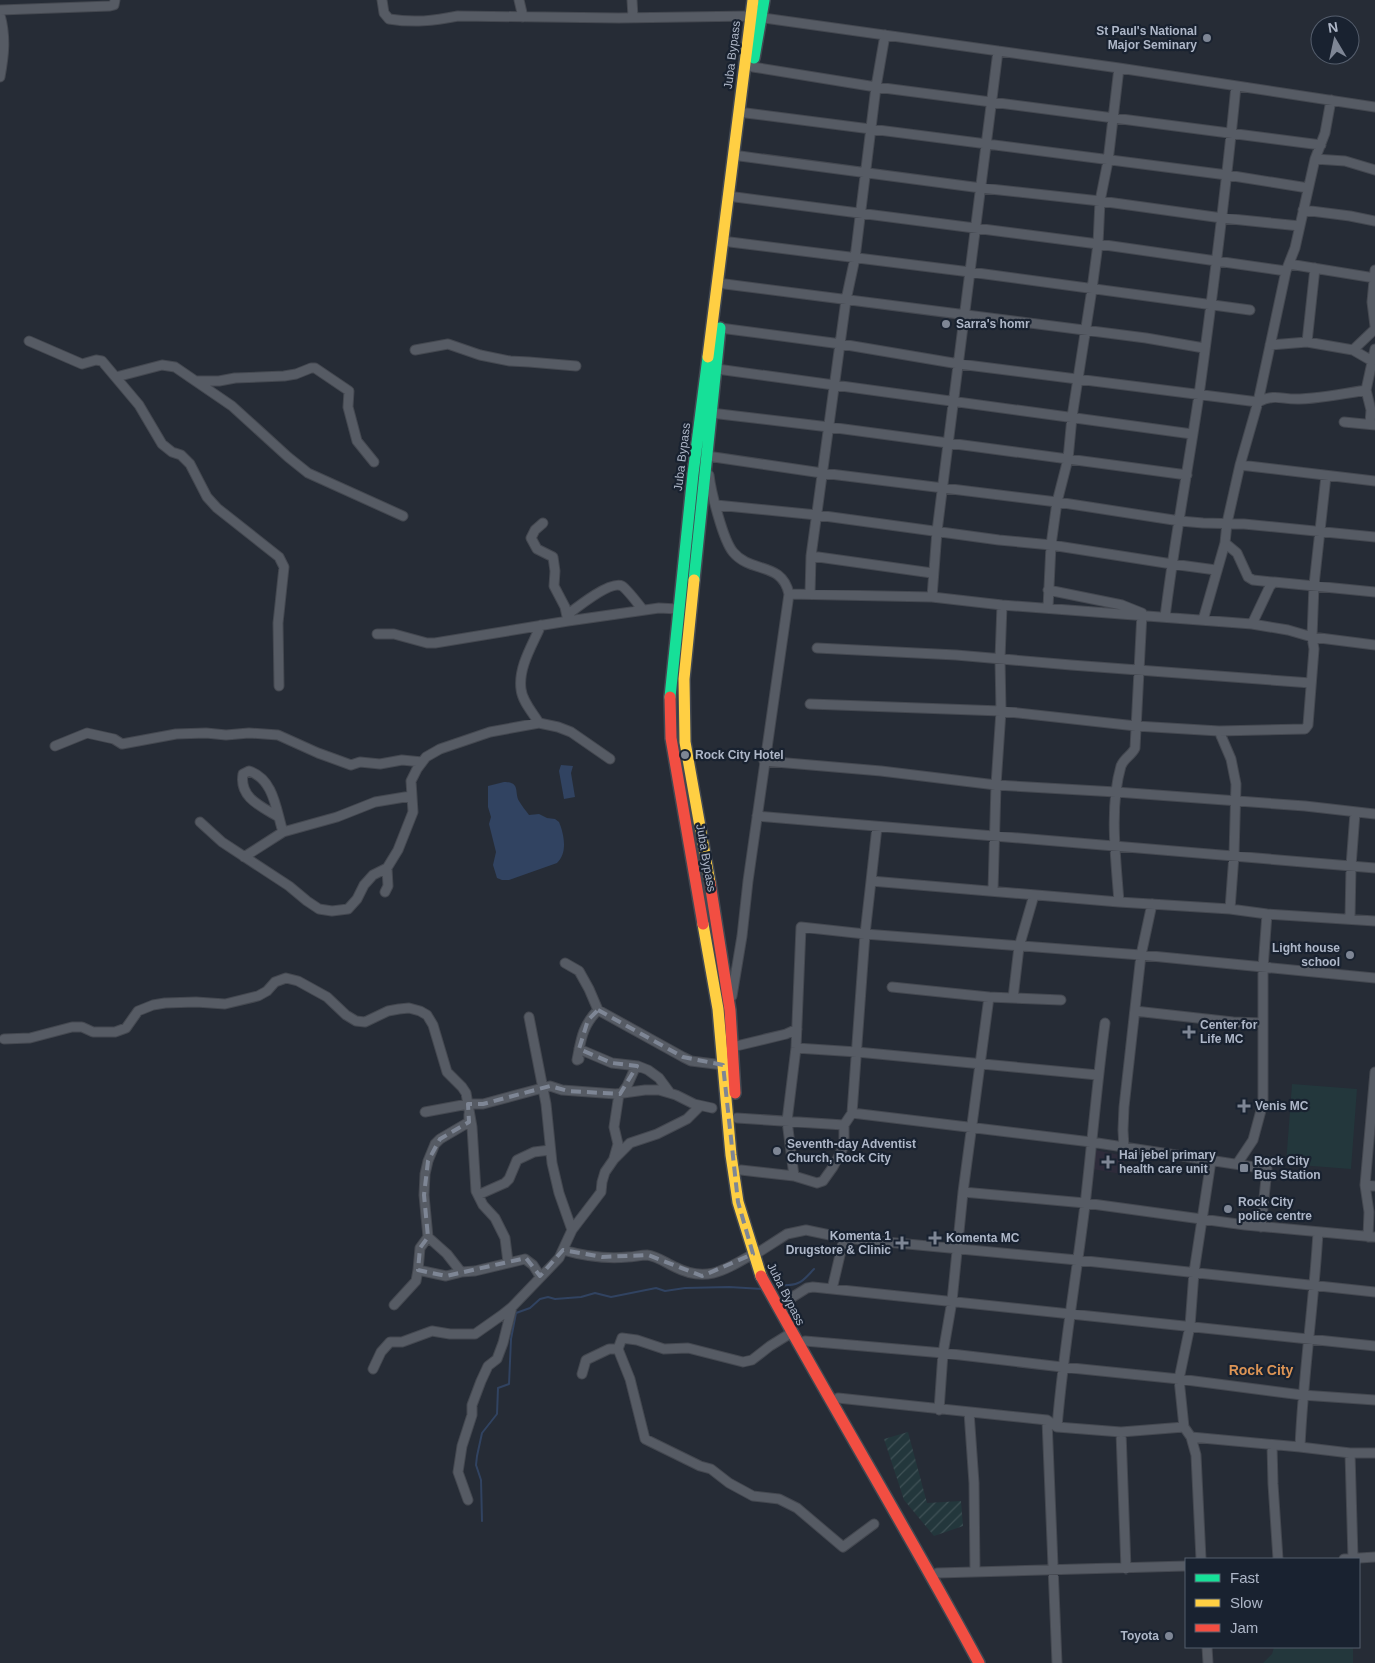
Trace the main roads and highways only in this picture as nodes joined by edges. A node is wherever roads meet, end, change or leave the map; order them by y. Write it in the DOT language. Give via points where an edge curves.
graph roads {
  1 [pos="752,0"];
  2 [pos="764,0"];
  3 [pos="756,17"];
  4 [pos="756,1253"];
  5 [pos="979,1663"];
  6 [pos="988,1663"];
  1 -- 3 [label="main road, Juba Bypass"];
  2 -- 3 [label="main road, Juba Bypass"];
  3 -- 4 [label="main road, Juba Bypass" via="684,679 685,742 730,1010 741,1170"];
  3 -- 4 [label="main road, Juba Bypass" via="693,474 670,706 671,738 718,1009 738,1202"];
  4 -- 5 [label="main road, Juba Bypass" via="764,1285"];
  4 -- 6 [label="main road, Juba Bypass"];
}
